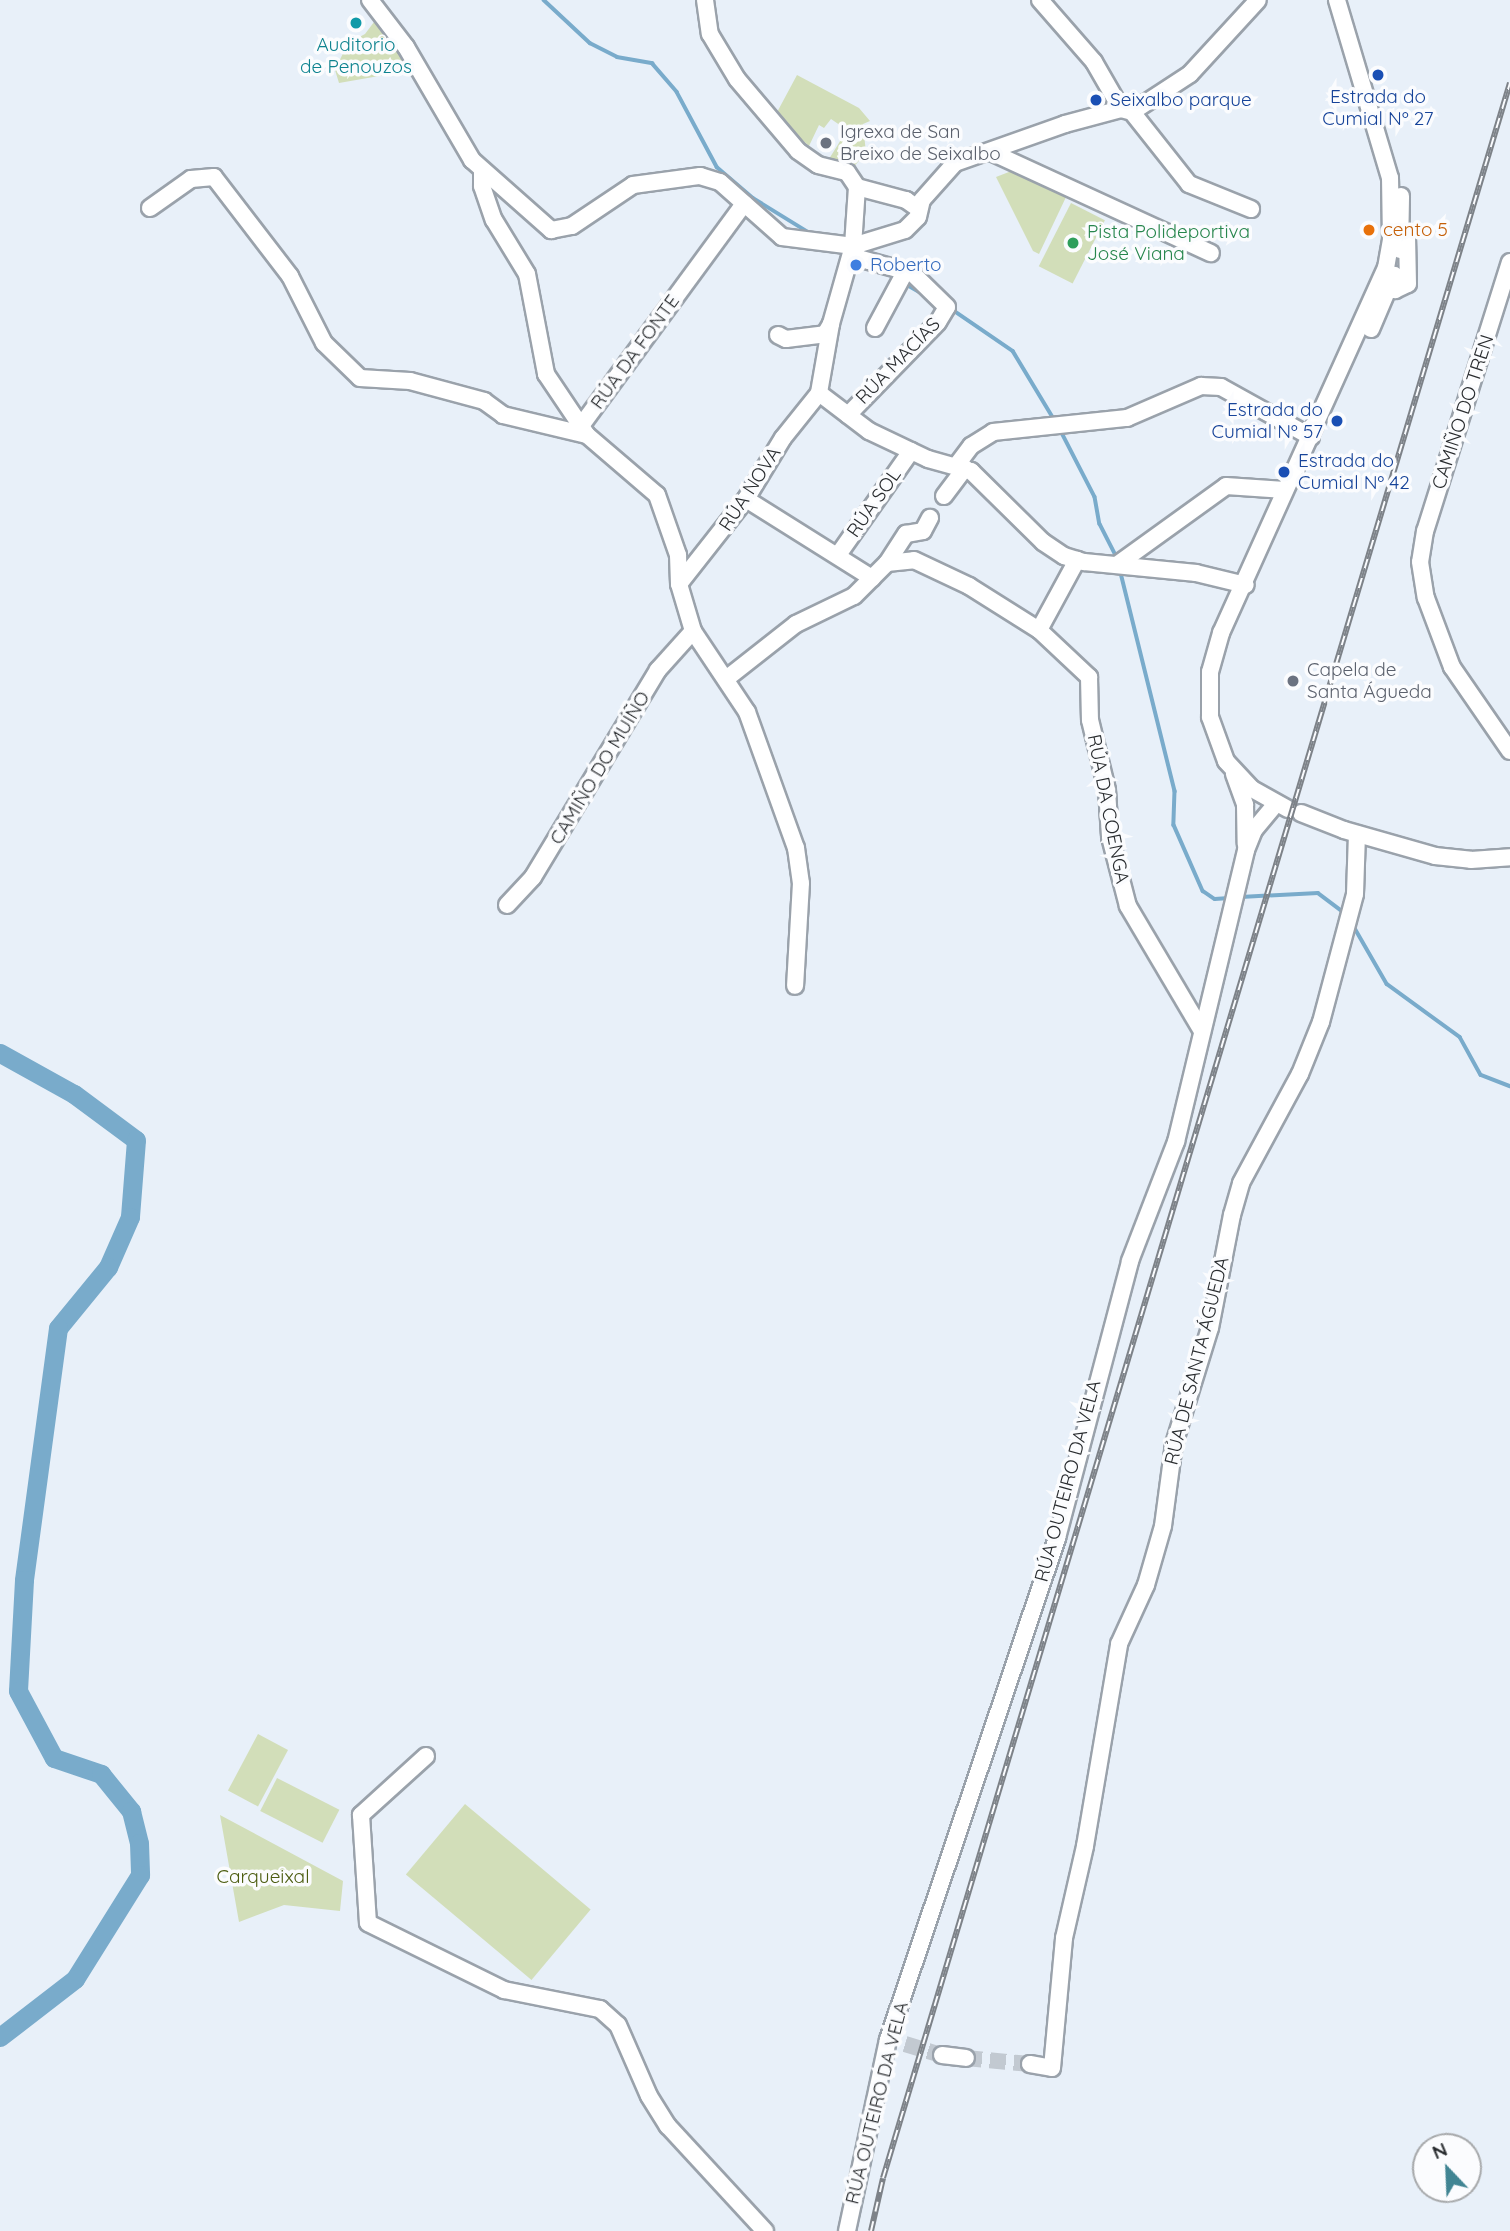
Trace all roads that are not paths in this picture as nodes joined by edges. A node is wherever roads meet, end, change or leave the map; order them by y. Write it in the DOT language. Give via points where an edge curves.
graph roads {
  1 [pos="370,0"];
  2 [pos="705,0"];
  3 [pos="1040,0"];
  4 [pos="1258,0"];
  5 [pos="1337,0"];
  6 [pos="1347,0"];
  7 [pos="1126,111"];
  8 [pos="991,152"];
  9 [pos="482,171"];
  10 [pos="1390,178"];
  11 [pos="857,187"];
  12 [pos="744,204"];
  13 [pos="150,208"];
  14 [pos="919,209"];
  15 [pos="1251,209"];
  16 [pos="853,246"];
  17 [pos="1211,253"];
  18 [pos="1510,262"];
  19 [pos="1399,266"];
  20 [pos="905,272"];
  21 [pos="1387,288"];
  22 [pos="831,324"];
  23 [pos="875,328"];
  24 [pos="1360,329"];
  25 [pos="778,335"];
  26 [pos="819,393"];
  27 [pos="848,415"];
  28 [pos="585,429"];
  29 [pos="1311,437"];
  30 [pos="911,451"];
  31 [pos="961,467"];
  32 [pos="1285,490"];
  33 [pos="944,496"];
  34 [pos="746,499"];
  35 [pos="1289,507"];
  36 [pos="930,519"];
  37 [pos="838,555"];
  38 [pos="1077,560"];
  39 [pos="887,563"];
  40 [pos="1118,564"];
  41 [pos="872,578"];
  42 [pos="680,584"];
  43 [pos="1244,585"];
  44 [pos="1039,630"];
  45 [pos="692,631"];
  46 [pos="1231,635"];
  47 [pos="726,679"];
  48 [pos="1510,751"];
  49 [pos="1234,774"];
  50 [pos="1248,785"];
  51 [pos="1294,810"];
  52 [pos="1357,834"];
  53 [pos="1510,847"];
  54 [pos="1246,850"];
  55 [pos="1510,857"];
  56 [pos="507,905"];
  57 [pos="795,986"];
  58 [pos="1202,1031"];
  59 [pos="426,1756"];
  60 [pos="888,2040"];
  61 [pos="905,2044"];
  62 [pos="942,2055"];
  63 [pos="966,2058"];
  64 [pos="1030,2064"];
  65 [pos="765,2231"];
  66 [pos="847,2231"];
  1 -- 9 [label="street" via="406,47 454,134"];
  2 -- 11 [label="street" via="714,44 737,79 798,151 818,165 847,172"];
  3 -- 7 [label="street" via="1094,62"];
  4 -- 7 [label="street" via="1190,74"];
  5 -- 10 [label="street"];
  6 -- 19 [label="street" via="1394,153 1403,221"];
  7 -- 8 [label="street"];
  7 -- 15 [label="street" via="1189,184"];
  8 -- 14 [label="street" via="955,163"];
  8 -- 17 [label="street"];
  9 -- 12 [label="street" via="551,230 572,226 633,185 686,176 720,183"];
  9 -- 28 [label="street" via="482,186 494,220 527,274 546,374"];
  10 -- 19 [label="street"];
  10 -- 24 [label="street" via="1391,240 1385,268"];
  11 -- 14 [label="street" via="906,200"];
  11 -- 16 [label="street"];
  12 -- 16 [label="street" via="782,237"];
  12 -- 28 [label="street, RÚA DA FONTE"];
  13 -- 28 [label="street" via="191,179 214,177 290,276 324,344 360,378 410,381 484,401 503,415"];
  14 -- 16 [label="street" via="905,230"];
  16 -- 20 [label="street" via="858,258"];
  16 -- 22 [label="street"];
  18 -- 48 [label="street, CAMIÑO DO TREN" via="1425,531 1420,562 1426,598 1452,667"];
  19 -- 21 [label="street"];
  20 -- 23 [label="street"];
  20 -- 27 [label="street, RÚA MACÍAS" via="912,273 947,307 938,322"];
  21 -- 24 [label="street"];
  21 -- 35 [label="street"];
  22 -- 25 [label="street" via="825,334 786,339"];
  22 -- 26 [label="street"];
  24 -- 29 [label="street"];
  26 -- 27 [label="street"];
  26 -- 34 [label="street, RÚA NOVA" via="783,438"];
  27 -- 30 [label="street" via="863,428"];
  28 -- 42 [label="street, RÚA DA FONTE" via="657,495 678,555"];
  29 -- 31 [label="street" via="1221,387 1200,386 1127,418 993,432 971,446"];
  29 -- 32 [label="street"];
  30 -- 31 [label="street"];
  30 -- 37 [label="street, RÚA SOL"];
  31 -- 33 [label="street"];
  31 -- 38 [label="street" via="1043,542"];
  32 -- 40 [label="street" via="1226,486"];
  32 -- 43 [label="street"];
  34 -- 37 [label="street"];
  34 -- 42 [label="street, RÚA NOVA"];
  35 -- 43 [label="street" via="1275,524"];
  35 -- 46 [label="street"];
  36 -- 39 [label="street" via="923,531 906,534"];
  37 -- 41 [label="street"];
  38 -- 40 [label="street"];
  38 -- 44 [label="street"];
  39 -- 41 [label="street"];
  39 -- 44 [label="street, RÚA DA COENGA" via="914,560 969,586"];
  40 -- 43 [label="street" via="1195,573"];
  41 -- 47 [label="street" via="842,604 775,638"];
  42 -- 45 [label="street, RÚA DA FONTE"];
  43 -- 46 [label="street"];
  43 -- 49 [label="street" via="1214,652 1208,696 1217,740"];
  44 -- 58 [label="street, RÚA DA COENGA" via="1089,677 1090,720 1107,790 1110,837 1128,906"];
  45 -- 47 [label="street, RÚA DA FONTE"];
  45 -- 56 [label="street, CAMIÑO DO MUÍÑO" via="658,670 595,768 548,855"];
  46 -- 50 [label="street" via="1219,674 1217,703 1229,753"];
  47 -- 57 [label="street, RÚA DA FONTE" via="747,712 796,848 801,883"];
  49 -- 50 [label="street"];
  49 -- 54 [label="street" via="1246,811"];
  50 -- 51 [label="street"];
  51 -- 52 [label="street"];
  51 -- 53 [label="street" via="1449,849"];
  51 -- 54 [label="street" via="1254,830"];
  52 -- 55 [label="street" via="1447,858"];
  52 -- 64 [label="street, RÚA DE SANTA ÁGUEDA" via="1355,894 1334,978 1300,1074 1239,1190 1210,1328 1174,1444 1163,1526 1146,1585 1119,1644 1085,1846 1064,1938 1052,2067"];
  54 -- 58 [label="street, RÚA OUTEIRO DA VELA"];
  58 -- 60 [label="street, RÚA OUTEIRO DA VELA" via="1176,1142 1130,1261 1101,1356 1057,1538"];
  59 -- 65 [label="street" via="361,1815 368,1923 504,1990 600,2009 618,2025 662,2118"];
  60 -- 61 [label="street"];
  60 -- 66 [label="street, RÚA OUTEIRO DA VELA"];
  62 -- 63 [label="street"];
}
